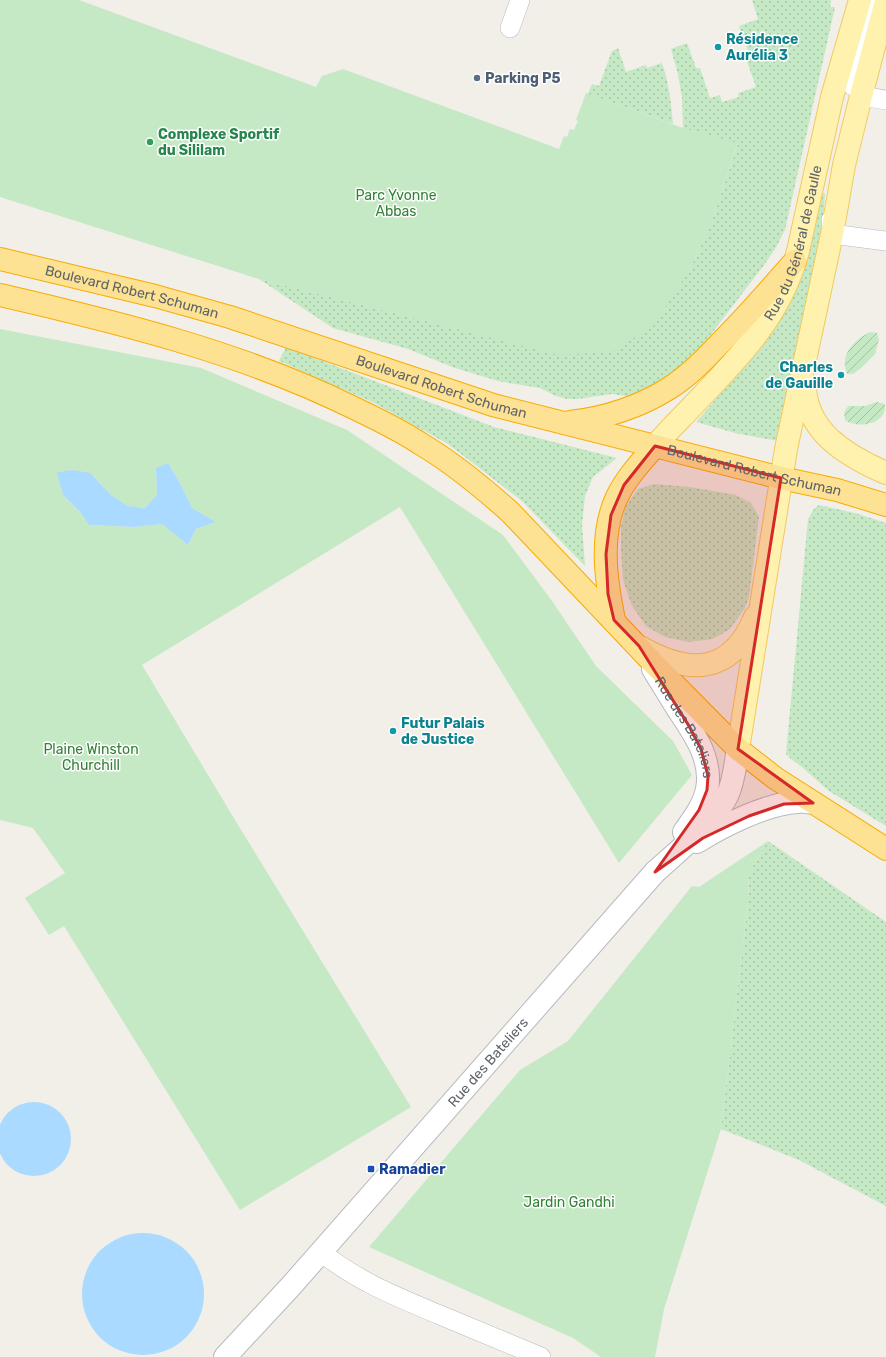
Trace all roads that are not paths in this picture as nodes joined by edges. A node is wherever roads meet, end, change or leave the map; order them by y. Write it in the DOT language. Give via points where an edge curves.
graph roads {
  1 [pos="520,0"];
  2 [pos="860,0"];
  3 [pos="874,0"];
  4 [pos="886,1"];
  5 [pos="510,28"];
  6 [pos="861,96"];
  7 [pos="886,100"];
  8 [pos="832,234"];
  9 [pos="886,241"];
  10 [pos="0,259"];
  11 [pos="795,261"];
  12 [pos="0,295"];
  13 [pos="807,356"];
  14 [pos="563,423"];
  15 [pos="655,446"];
  16 [pos="886,473"];
  17 [pos="781,478"];
  18 [pos="886,505"];
  19 [pos="763,598"];
  20 [pos="614,620"];
  21 [pos="639,646"];
  22 [pos="738,749"];
  23 [pos="813,802"];
  24 [pos="886,849"];
  25 [pos="655,872"];
  26 [pos="321,1252"];
  27 [pos="225,1357"];
  28 [pos="541,1357"];
  1 -- 5 [label="street"];
  2 -- 11 [label="main road, Rue du Général de Gaulle" via="836,83"];
  3 -- 8 [label="street, Rue du Général de Gaulle" via="829,194"];
  4 -- 6 [label="main road, Rue du Général de Gaulle"];
  6 -- 7 [label="street"];
  6 -- 8 [label="main road, Rue du Général de Gaulle" via="844,166"];
  8 -- 9 [label="street"];
  8 -- 13 [label="main road, Rue du Général de Gaulle"];
  10 -- 14 [label="highway, Boulevard Robert Schuman" via="217,313 493,405"];
  11 -- 14 [label="highway" via="708,355 669,388 627,408 594,418"];
  11 -- 15 [label="main road, Rue du Général de Gaulle" via="791,276 755,338"];
  12 -- 20 [label="highway" via="125,325 214,352 303,384 386,423 458,469 510,512"];
  13 -- 16 [label="main road" via="805,396 816,422 830,440 848,453"];
  13 -- 17 [label="main road, Rue du Général de Gaulle"];
  14 -- 15 [label="highway, Boulevard Robert Schuman"];
  15 -- 17 [label="highway, Boulevard Robert Schuman"];
  15 -- 20 [label="highway" via="624,485 616,498 611,515 607,533 606,569"];
  17 -- 18 [label="highway, Boulevard Robert Schuman" via="837,490"];
  17 -- 19 [label="main road, Rue du Général de Gaulle"];
  19 -- 21 [label="main road" via="746,634 734,650 720,660 704,664 683,664 656,656"];
  19 -- 22 [label="main road, Rue du Général de Gaulle"];
  20 -- 21 [label="highway"];
  21 -- 22 [label="highway"];
  21 -- 25 [label="street, Rue des Bateliers" via="696,739 705,759 708,776 707,790 699,810"];
  22 -- 23 [label="highway" via="775,778"];
  22 -- 25 [label="street, Rue des Bateliers" via="731,786 722,804 688,842"];
  23 -- 24 [label="highway"];
  23 -- 25 [label="street, Rue des Bateliers" via="784,804 749,816 703,838"];
  25 -- 26 [label="street, Rue des Bateliers"];
  26 -- 27 [label="street, Rue des Bateliers"];
  26 -- 28 [label="street" via="362,1280 399,1298"];
}
